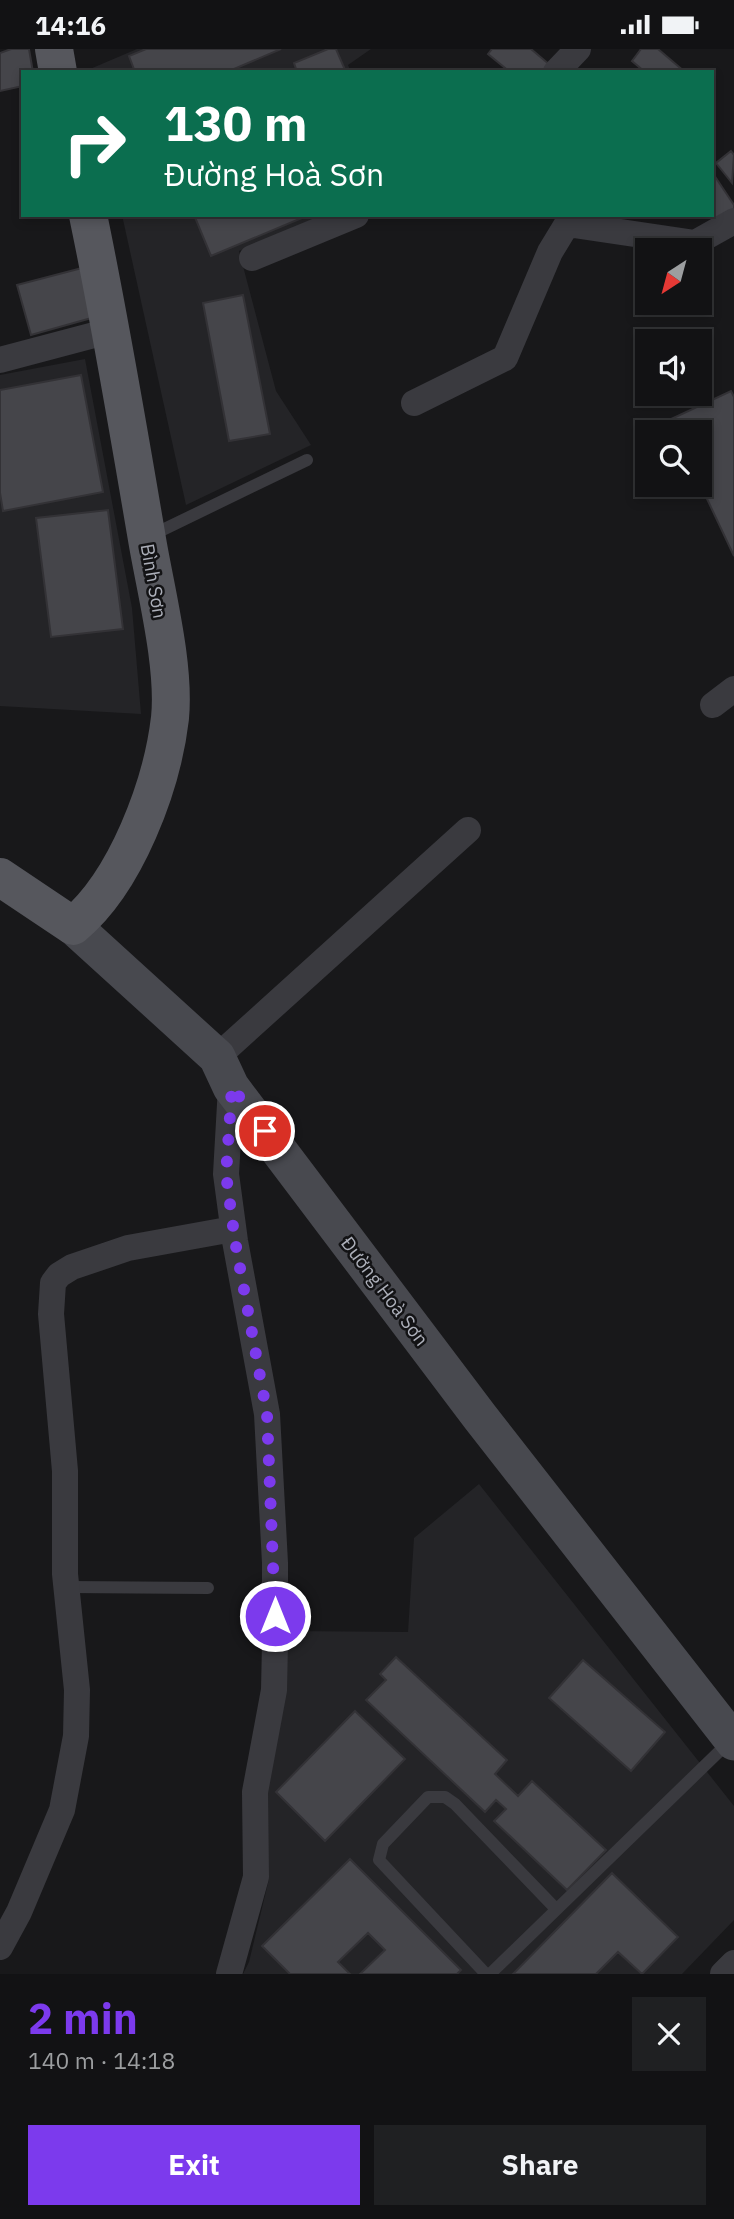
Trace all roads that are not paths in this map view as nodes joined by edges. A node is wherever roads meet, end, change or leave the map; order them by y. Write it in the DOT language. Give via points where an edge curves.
graph roads {
  1 [pos="54,49"];
  2 [pos="578,49"];
  3 [pos="58,70"];
  4 [pos="558,70"];
  5 [pos="88,217"];
  6 [pos="351,217"];
  7 [pos="579,221"];
  8 [pos="734,221"];
  9 [pos="252,258"];
  10 [pos="113,330"];
  11 [pos="0,360"];
  12 [pos="415,403"];
  13 [pos="307,460"];
  14 [pos="146,537"];
  15 [pos="734,689"];
  16 [pos="713,705"];
  17 [pos="468,830"];
  18 [pos="0,877"];
  19 [pos="73,926"];
  20 [pos="224,1072"];
  21 [pos="233,1229"];
  22 [pos="67,1587"];
  23 [pos="208,1588"];
  24 [pos="733,1741"];
  25 [pos="556,1909"];
  26 [pos="0,1947"];
  27 [pos="734,1963"];
  28 [pos="484,1973"];
  29 [pos="229,1974"];
  30 [pos="723,1974"];
  1 -- 3 [label="main road"];
  2 -- 4 [label="street"];
  5 -- 10 [label="main road, Bình Sơn"];
  6 -- 9 [label="street"];
  7 -- 8 [label="street" via="695,243"];
  7 -- 12 [label="street" via="567,224 550,252 505,358"];
  10 -- 11 [label="street"];
  10 -- 14 [label="main road, Bình Sơn"];
  13 -- 14 [label="lane"];
  14 -- 19 [label="main road, Bình Sơn" via="166,654 170,716 162,767 138,831 95,908"];
  15 -- 16 [label="street"];
  17 -- 20 [label="street"];
  18 -- 19 [label="main road, Đường Hoà Sơn"];
  19 -- 20 [label="street, Đường Hoà Sơn"];
  20 -- 21 [label="street" via="226,1174"];
  20 -- 24 [label="street, Đường Hoà Sơn" via="480,1417"];
  21 -- 22 [label="street" via="128,1248 72,1267 53,1283"];
  21 -- 29 [label="street" via="267,1414 275,1643 274,1690 255,1792 256,1877"];
  22 -- 23 [label="lane"];
  22 -- 26 [label="street" via="78,1690 74,1748 62,1810"];
  24 -- 25 [label="lane"];
  25 -- 28 [label="lane"];
  25 -- 28 [label="lane" via="455,1804 445,1797 428,1797 383,1843 379,1860"];
  27 -- 30 [label="street"];
}
